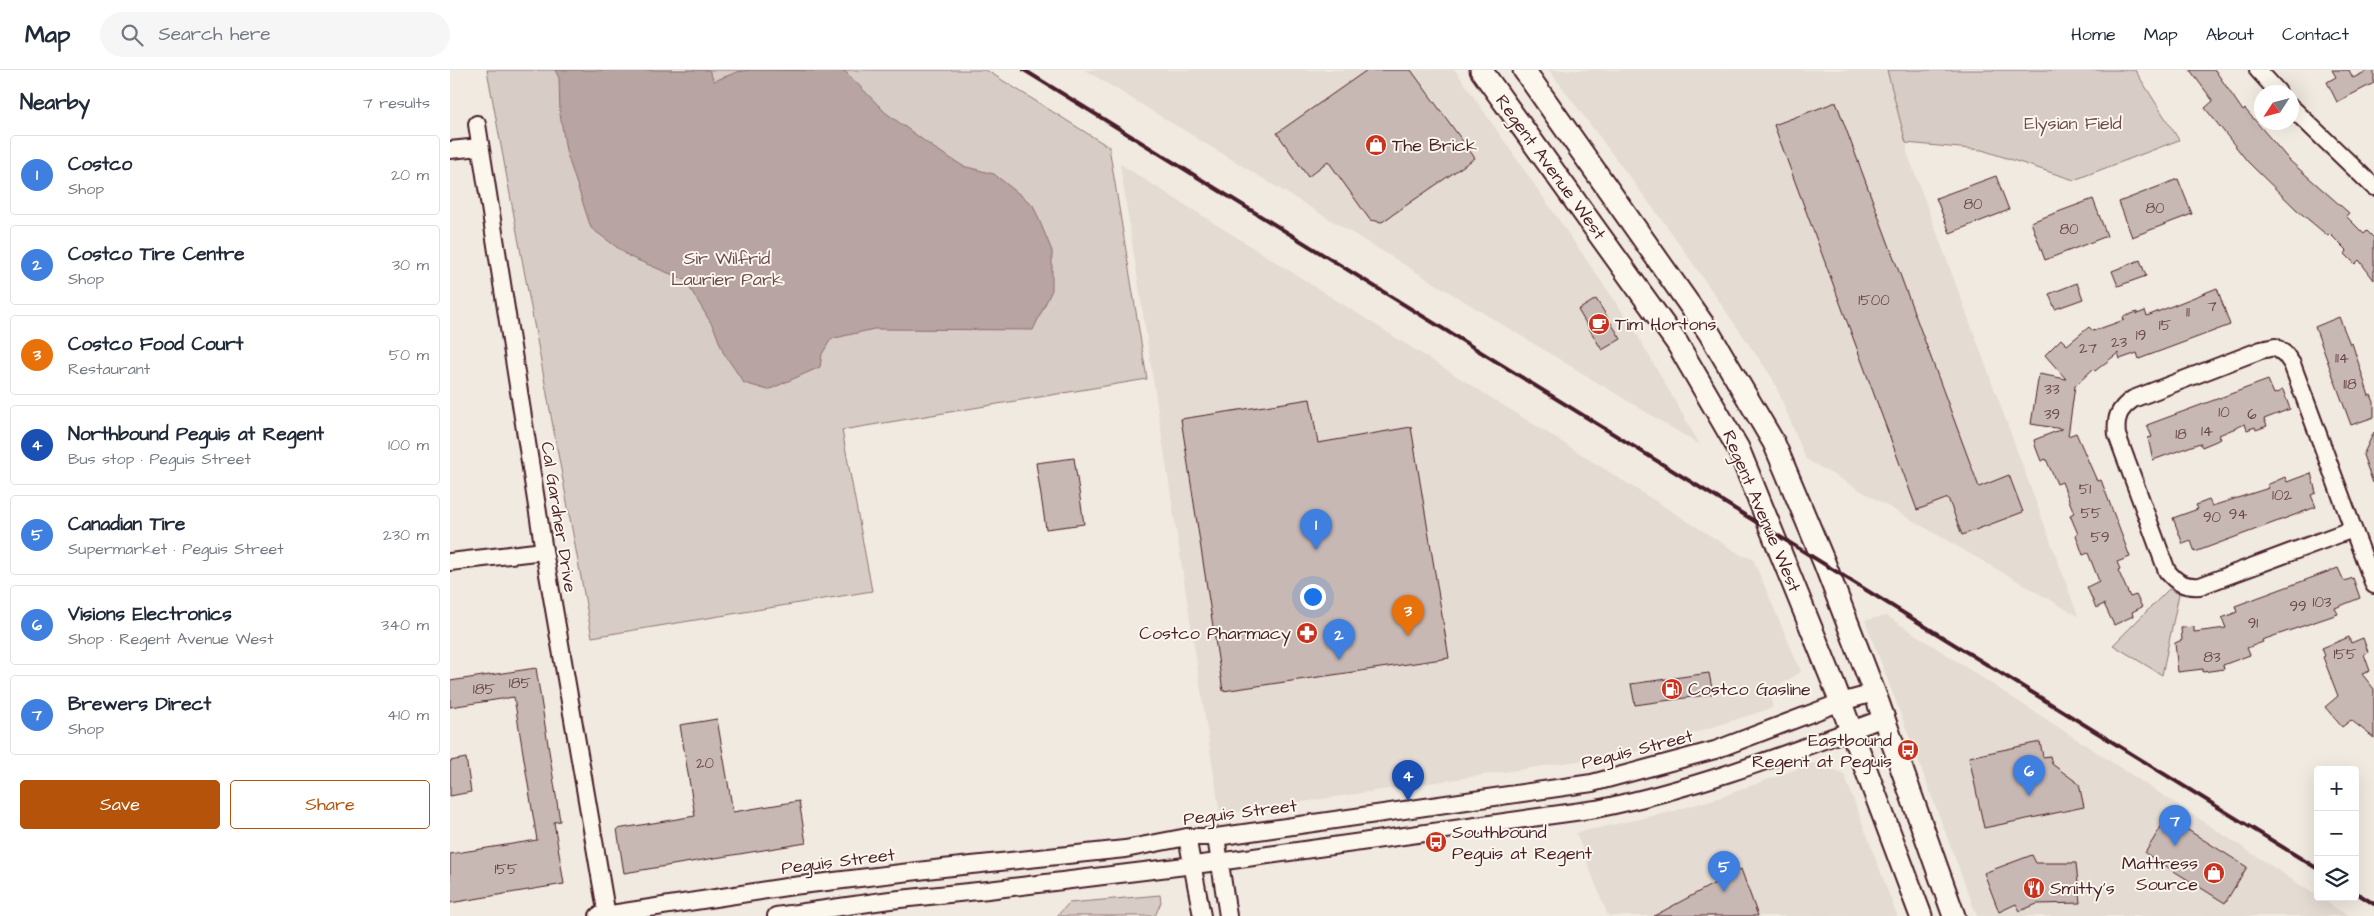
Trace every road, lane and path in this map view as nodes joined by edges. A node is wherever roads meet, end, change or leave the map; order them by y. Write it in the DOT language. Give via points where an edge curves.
graph roads {
  1 [pos="1481,70"];
  2 [pos="1524,70"];
  3 [pos="2258,70"];
  4 [pos="2272,85"];
  5 [pos="2299,115"];
  6 [pos="477,124"];
  7 [pos="480,147"];
  8 [pos="450,150"];
  9 [pos="2374,187"];
  10 [pos="1615,199"];
  11 [pos="1589,221"];
  12 [pos="2352,529"];
  13 [pos="544,551"];
  14 [pos="450,562"];
  15 [pos="2374,585"];
  16 [pos="1874,693"];
  17 [pos="1840,702"];
  18 [pos="1884,718"];
  19 [pos="1851,730"];
  20 [pos="1186,837"];
  21 [pos="1216,837"];
  22 [pos="1218,862"];
  23 [pos="1192,864"];
  24 [pos="604,916"];
  25 [pos="776,916"];
  26 [pos="1202,916"];
  27 [pos="1228,916"];
  28 [pos="1921,916"];
  29 [pos="1954,916"];
  1 -- 11 [label="main road, Regent Avenue West"];
  2 -- 10 [label="main road, Regent Avenue West"];
  3 -- 4 [label="street"];
  5 -- 9 [label="street"];
  6 -- 7 [label="street, Cal Gardner Drive"];
  7 -- 8 [label="street"];
  7 -- 13 [label="street, Cal Gardner Drive"];
  10 -- 11 [label="main road"];
  10 -- 16 [label="main road, Regent Avenue West" via="1708,331 1774,443"];
  11 -- 17 [label="main road, Regent Avenue West" via="1677,343 1738,448"];
  12 -- 12 [label="street" via="2200,586 2188,587 2176,582 2167,571 2116,435 2116,421 2121,408 2133,399 2261,350 2274,348 2285,354 2292,364"];
  12 -- 15 [label="street"];
  13 -- 14 [label="street"];
  13 -- 24 [label="street, Cal Gardner Drive"];
  16 -- 17 [label="street, Peguis Street"];
  16 -- 18 [label="main road, Regent Avenue West"];
  17 -- 19 [label="main road, Regent Avenue West"];
  17 -- 21 [label="street, Peguis Street" via="1715,750 1592,783"];
  18 -- 19 [label="street"];
  18 -- 29 [label="main road, Regent Avenue West"];
  19 -- 22 [label="street" via="1726,776 1648,799"];
  19 -- 28 [label="main road, Regent Avenue West"];
  20 -- 21 [label="street, Peguis Street"];
  20 -- 23 [label="street"];
  20 -- 24 [label="street, Peguis Street" via="1125,849 793,886"];
  21 -- 22 [label="street"];
  22 -- 23 [label="street"];
  22 -- 27 [label="street"];
  23 -- 25 [label="street"];
  23 -- 26 [label="street"];
}
